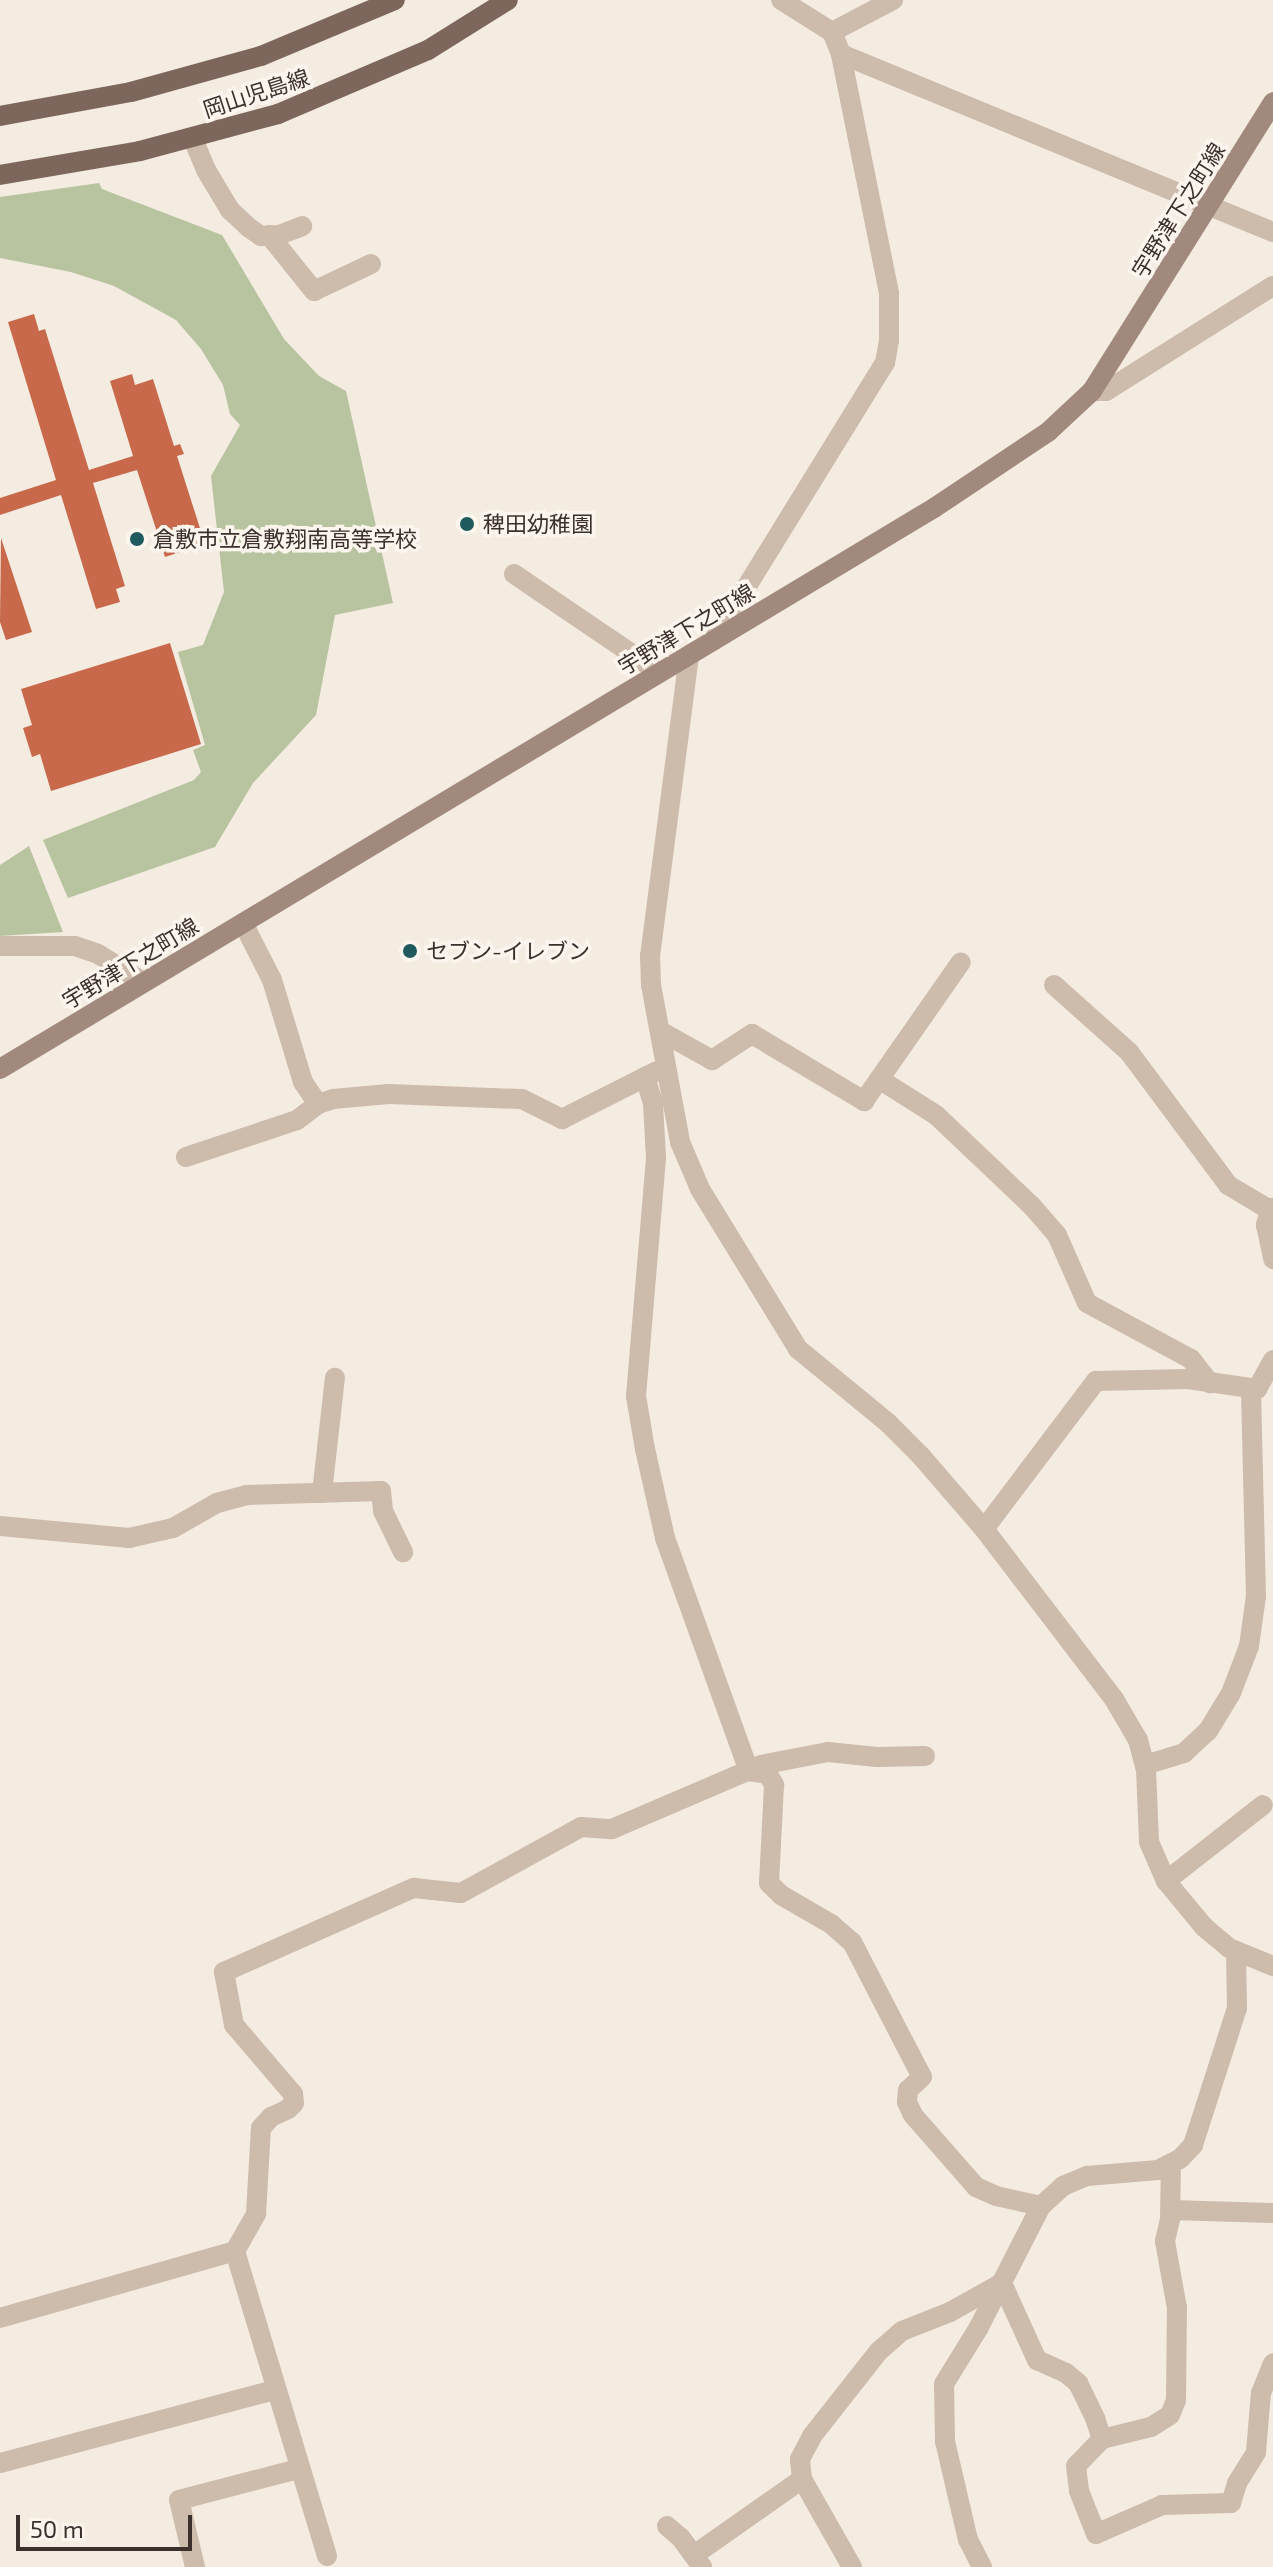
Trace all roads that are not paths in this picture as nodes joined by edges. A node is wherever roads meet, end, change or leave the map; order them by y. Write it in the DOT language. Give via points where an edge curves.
graph roads {
  1 [pos="395,0"];
  2 [pos="508,0"];
  3 [pos="781,0"];
  4 [pos="893,0"];
  5 [pos="832,32"];
  6 [pos="841,54"];
  7 [pos="1273,102"];
  8 [pos="0,116"];
  9 [pos="193,139"];
  10 [pos="0,175"];
  11 [pos="1211,205"];
  12 [pos="302,226"];
  13 [pos="1273,232"];
  14 [pos="269,235"];
  15 [pos="371,264"];
  16 [pos="1273,286"];
  17 [pos="1092,391"];
  18 [pos="514,574"];
  19 [pos="713,641"];
  20 [pos="689,656"];
  21 [pos="660,673"];
  22 [pos="243,923"];
  23 [pos="0,946"];
  24 [pos="961,962"];
  25 [pos="143,982"];
  26 [pos="1054,985"];
  27 [pos="660,1031"];
  28 [pos="667,1066"];
  29 [pos="0,1069"];
  30 [pos="645,1077"];
  31 [pos="879,1079"];
  32 [pos="318,1104"];
  33 [pos="186,1157"];
  34 [pos="1272,1209"];
  35 [pos="1273,1259"];
  36 [pos="1273,1360"];
  37 [pos="335,1378"];
  38 [pos="1210,1383"];
  39 [pos="1251,1389"];
  40 [pos="322,1493"];
  41 [pos="0,1526"];
  42 [pos="984,1529"];
  43 [pos="403,1552"];
  44 [pos="925,1756"];
  45 [pos="1145,1765"];
  46 [pos="749,1771"];
  47 [pos="1263,1805"];
  48 [pos="1166,1881"];
  49 [pos="1236,1951"];
  50 [pos="1273,1966"];
  51 [pos="1171,2164"];
  52 [pos="1041,2206"];
  53 [pos="1171,2210"];
  54 [pos="1273,2213"];
  55 [pos="235,2251"];
  56 [pos="1002,2283"];
  57 [pos="0,2318"];
  58 [pos="1273,2363"];
  59 [pos="274,2390"];
  60 [pos="1102,2439"];
  61 [pos="0,2463"];
  62 [pos="298,2469"];
  63 [pos="802,2479"];
  64 [pos="667,2526"];
  65 [pos="327,2556"];
  66 [pos="698,2561"];
  67 [pos="188,2565"];
  68 [pos="852,2567"];
  69 [pos="982,2567"];
  1 -- 8 [label="main road, 岡山児島線" via="261,56 131,92"];
  2 -- 9 [label="main road, 岡山児島線" via="428,50 340,90"];
  3 -- 5 [label="street"];
  4 -- 5 [label="street"];
  5 -- 6 [label="street"];
  6 -- 11 [label="street"];
  6 -- 19 [label="street" via="889,293 885,363"];
  7 -- 11 [label="main road, 宇野津下之町線"];
  9 -- 10 [label="main road, 岡山児島線"];
  9 -- 14 [label="street" via="230,210 261,236"];
  11 -- 13 [label="street"];
  11 -- 17 [label="main road, 宇野津下之町線"];
  12 -- 14 [label="street"];
  14 -- 15 [label="street" via="314,291"];
  16 -- 17 [label="street" via="1106,391"];
  17 -- 19 [label="main road, 宇野津下之町線" via="1048,432 934,508"];
  18 -- 21 [label="street"];
  19 -- 20 [label="main road, 宇野津下之町線"];
  20 -- 21 [label="main road, 宇野津下之町線"];
  20 -- 27 [label="street" via="650,956"];
  21 -- 22 [label="main road, 宇野津下之町線"];
  22 -- 25 [label="main road, 宇野津下之町線"];
  22 -- 32 [label="street" via="272,980 303,1082"];
  23 -- 25 [label="street" via="75,946"];
  24 -- 31 [label="street"];
  25 -- 29 [label="main road, 宇野津下之町線"];
  26 -- 34 [label="street" via="1129,1052 1228,1185"];
  27 -- 28 [label="street"];
  27 -- 31 [label="street" via="712,1060 752,1034 864,1101"];
  28 -- 30 [label="street"];
  28 -- 42 [label="street" via="680,1142 700,1189 798,1349 888,1423"];
  30 -- 32 [label="street" via="562,1119 522,1099 389,1094"];
  30 -- 46 [label="street" via="653,1104 656,1187 636,1396 665,1538"];
  31 -- 38 [label="street" via="936,1115 1031,1205 1057,1235 1087,1303 1191,1359"];
  32 -- 33 [label="street" via="297,1120"];
  34 -- 35 [label="street" via="1266,1225"];
  36 -- 39 [label="street" via="1257,1389"];
  37 -- 40 [label="street"];
  38 -- 39 [label="street"];
  38 -- 42 [label="street" via="1096,1381"];
  39 -- 45 [label="street" via="1256,1596 1249,1646 1231,1693 1208,1731 1184,1753"];
  40 -- 41 [label="street" via="247,1495 217,1503 173,1528 129,1538"];
  40 -- 43 [label="street" via="381,1491 383,1511"];
  42 -- 45 [label="street" via="1114,1699 1138,1740"];
  44 -- 46 [label="street" via="820,1753"];
  45 -- 48 [label="street" via="1149,1842"];
  46 -- 52 [label="street" via="768,1774 774,1785 769,1883 852,1942 922,2077 908,2090 913,2115 976,2187"];
  46 -- 55 [label="street" via="612,1829 581,1827 461,1893 414,1888 224,1972 234,2025 293,2094 294,2103 261,2128 256,2214"];
  47 -- 48 [label="street"];
  48 -- 49 [label="street" via="1204,1927"];
  49 -- 50 [label="street"];
  49 -- 51 [label="street" via="1237,2008 1193,2145"];
  51 -- 52 [label="street" via="1158,2170 1087,2176 1063,2186"];
  51 -- 53 [label="street"];
  52 -- 56 [label="street"];
  53 -- 54 [label="street"];
  53 -- 60 [label="street" via="1165,2241 1177,2308 1176,2400 1170,2415 1151,2427"];
  55 -- 57 [label="street"];
  55 -- 59 [label="street"];
  56 -- 60 [label="street" via="1037,2360 1078,2383"];
  56 -- 63 [label="street" via="902,2331 879,2351 812,2436 800,2459"];
  56 -- 69 [label="street" via="944,2384 945,2441 968,2540"];
  58 -- 60 [label="street" via="1261,2393 1256,2452 1231,2503 1162,2505 1096,2534 1079,2491 1076,2466"];
  59 -- 61 [label="street"];
  59 -- 62 [label="street"];
  62 -- 65 [label="street"];
  62 -- 67 [label="street" via="179,2500"];
  63 -- 66 [label="street"];
  63 -- 68 [label="street"];
  64 -- 66 [label="street"];
}
